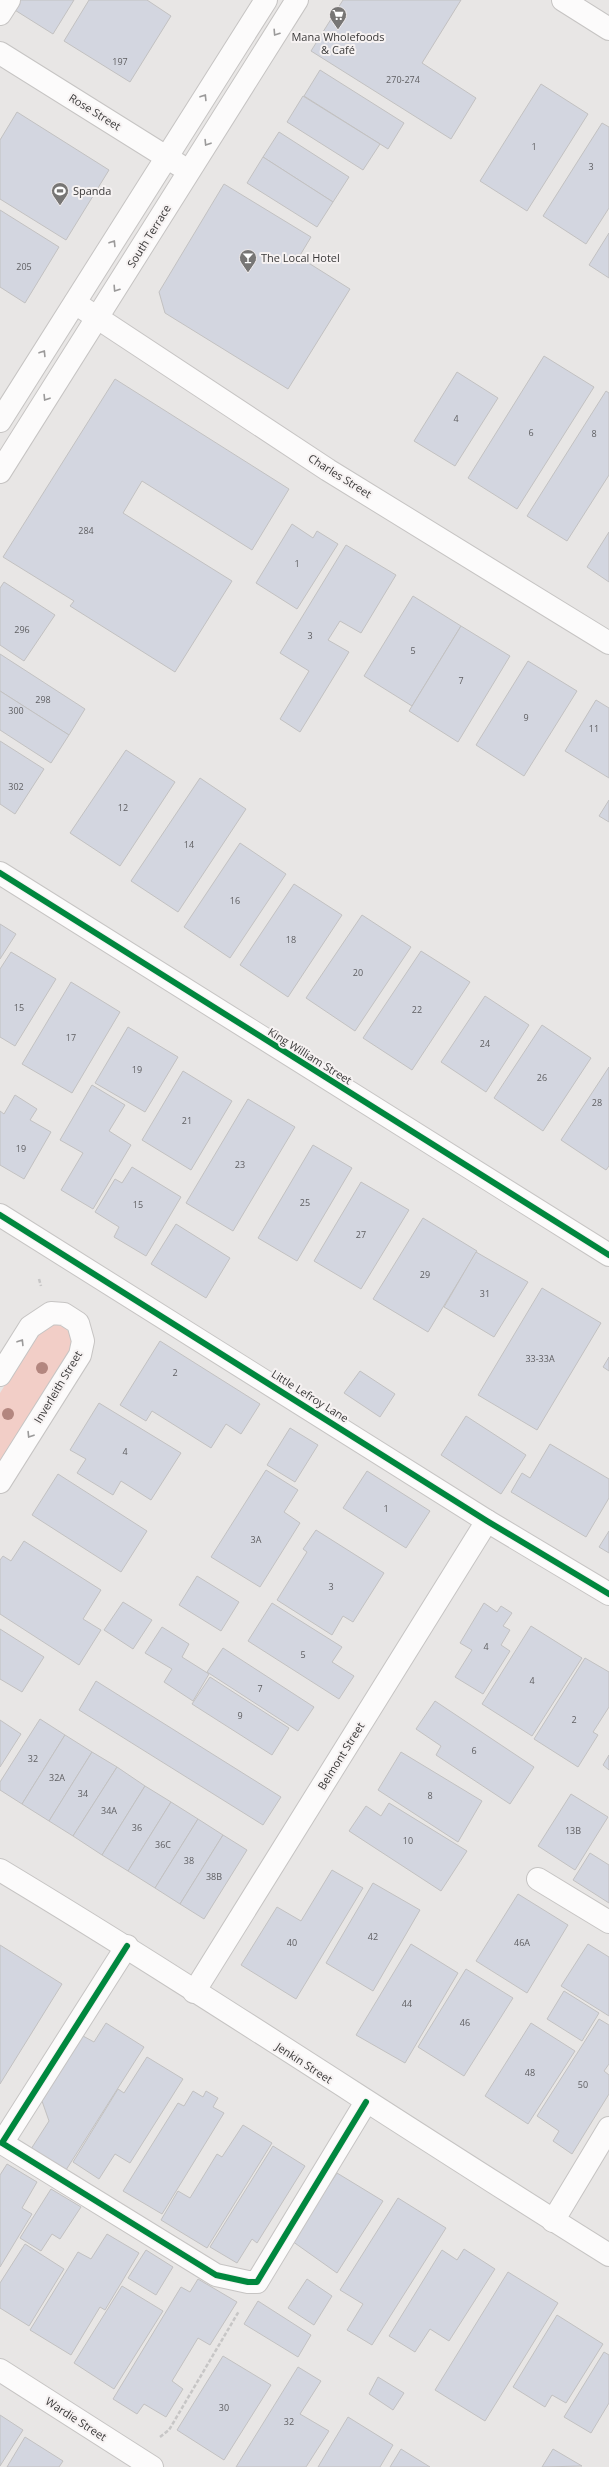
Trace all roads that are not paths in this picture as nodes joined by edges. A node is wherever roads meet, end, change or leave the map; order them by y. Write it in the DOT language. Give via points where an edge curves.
graph roads {
  1 [pos="9,0"];
  2 [pos="266,0"];
  3 [pos="297,0"];
  4 [pos="563,0"];
  5 [pos="0,14"];
  6 [pos="609,29"];
  7 [pos="0,54"];
  8 [pos="167,158"];
  9 [pos="189,172"];
  10 [pos="75,303"];
  11 [pos="98,316"];
  12 [pos="0,421"];
  13 [pos="3,459"];
  14 [pos="609,643"];
  15 [pos="0,873"];
  16 [pos="0,1215"];
  17 [pos="609,1255"];
  18 [pos="0,1375"];
  19 [pos="0,1482"];
  20 [pos="487,1521"];
  21 [pos="609,1594"];
  22 [pos="0,1870"];
  23 [pos="538,1879"];
  24 [pos="609,1922"];
  25 [pos="127,1946"];
  26 [pos="194,1992"];
  27 [pos="366,2102"];
  28 [pos="609,2128"];
  29 [pos="1,2143"];
  30 [pos="554,2221"];
  31 [pos="609,2255"];
  32 [pos="0,2370"];
  33 [pos="141,2464"];
  1 -- 5 [label="street"];
  8 -- 2 [label="street, one-way"];
  3 -- 9 [label="street, South Terrace, one-way"];
  4 -- 6 [label="street"];
  7 -- 8 [label="street, Rose Street"];
  8 -- 9 [label="street, Rose Street"];
  10 -- 8 [label="street, one-way"];
  9 -- 11 [label="street, South Terrace, one-way"];
  10 -- 11 [label="street, Charles Street"];
  12 -- 10 [label="street, one-way"];
  11 -- 13 [label="street, South Terrace, one-way"];
  11 -- 14 [label="street, Charles Street" via="328,470"];
  15 -- 17 [label="street, King William Street"];
  16 -- 20 [label="street, Little Lefroy Lane"];
  18 -- 19 [label="street, Inverleith Street, one-way" via="30,1327 51,1312 64,1314 78,1323 83,1342 80,1355"];
  20 -- 21 [label="street, Little Lefroy Lane"];
  20 -- 26 [label="street, Belmont Street"];
  22 -- 25 [label="street, Jenkin Street"];
  23 -- 24 [label="street"];
  25 -- 26 [label="street, Jenkin Street"];
  25 -- 29 [label="street"];
  26 -- 27 [label="street, Jenkin Street"];
  27 -- 29 [label="street" via="257,2282 216,2275"];
  27 -- 30 [label="street, Jenkin Street"];
  28 -- 30 [label="street"];
  30 -- 31 [label="street, Jenkin Street"];
  32 -- 33 [label="street, Wardie Street"];
}
